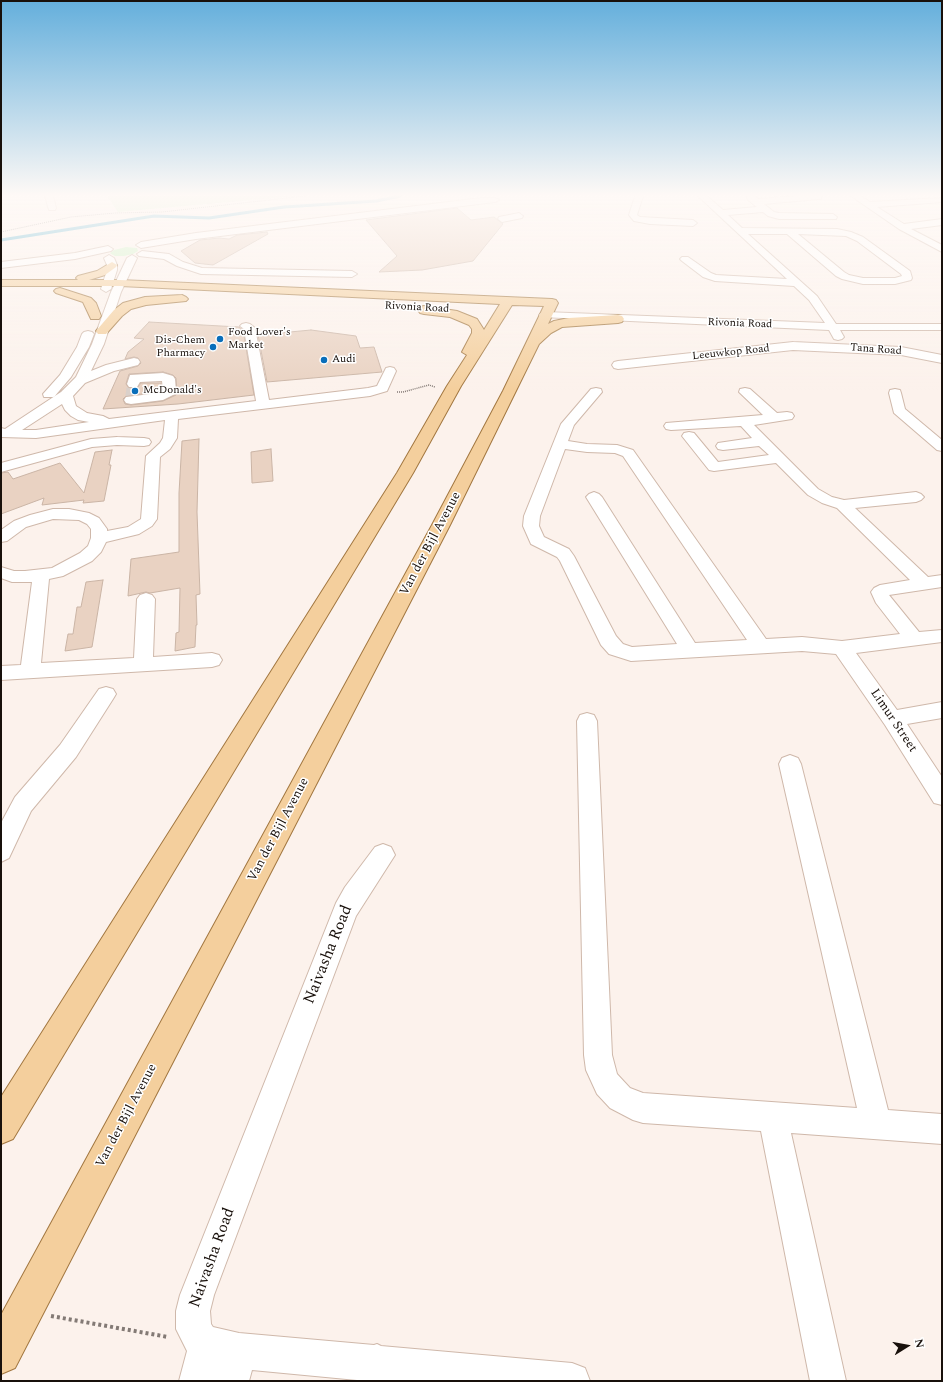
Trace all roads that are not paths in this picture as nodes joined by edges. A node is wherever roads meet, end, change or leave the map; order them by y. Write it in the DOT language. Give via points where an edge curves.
graph roads {
  1 [pos="38,260"];
  2 [pos="107,260"];
  3 [pos="110,260"];
  4 [pos="124,260"];
  5 [pos="174,260"];
  6 [pos="687,260"];
  7 [pos="772,260"];
  8 [pos="824,260"];
  9 [pos="888,260"];
  10 [pos="129,262"];
  11 [pos="1,265"];
  12 [pos="352,274"];
  13 [pos="1,282"];
  14 [pos="29,283"];
  15 [pos="796,283"];
  16 [pos="152,284"];
  17 [pos="60,291"];
  18 [pos="1,292"];
  19 [pos="109,292"];
  20 [pos="192,299"];
  21 [pos="207,299"];
  22 [pos="253,299"];
  23 [pos="552,303"];
  24 [pos="566,304"];
  25 [pos="505,306"];
  26 [pos="394,307"];
  27 [pos="629,308"];
  28 [pos="545,315"];
  29 [pos="95,316"];
  30 [pos="618,319"];
  31 [pos="942,319"];
  32 [pos="830,322"];
  33 [pos="246,326"];
  34 [pos="942,327"];
  35 [pos="102,331"];
  36 [pos="535,340"];
  37 [pos="844,348"];
  38 [pos="942,359"];
  39 [pos="618,365"];
  40 [pos="390,372"];
  41 [pos="80,380"];
  42 [pos="133,384"];
  43 [pos="452,389"];
  44 [pos="596,392"];
  45 [pos="745,392"];
  46 [pos="895,393"];
  47 [pos="66,394"];
  48 [pos="131,400"];
  49 [pos="263,405"];
  50 [pos="172,415"];
  51 [pos="145,418"];
  52 [pos="114,422"];
  53 [pos="744,422"];
  54 [pos="671,426"];
  55 [pos="3,432"];
  56 [pos="689,436"];
  57 [pos="763,441"];
  58 [pos="144,442"];
  59 [pos="559,444"];
  60 [pos="723,446"];
  61 [pos="942,447"];
  62 [pos="153,456"];
  63 [pos="779,458"];
  64 [pos="714,467"];
  65 [pos="1,468"];
  66 [pos="725,480"];
  67 [pos="594,497"];
  68 [pos="916,497"];
  69 [pos="843,504"];
  70 [pos="1,537"];
  71 [pos="99,538"];
  72 [pos="1,572"];
  73 [pos="41,576"];
  74 [pos="934,583"];
  75 [pos="146,599"];
  76 [pos="942,636"];
  77 [pos="914,639"];
  78 [pos="761,646"];
  79 [pos="842,648"];
  80 [pos="690,650"];
  81 [pos="212,660"];
  82 [pos="143,664"];
  83 [pos="30,671"];
  84 [pos="1,673"];
  85 [pos="106,694"];
  86 [pos="942,710"];
  87 [pos="892,719"];
  88 [pos="587,722"];
  89 [pos="790,764"];
  90 [pos="942,796"];
  91 [pos="1,851"];
  92 [pos="383,855"];
  93 [pos="773,1118"];
  94 [pos="876,1124"];
  95 [pos="1,1127"];
  96 [pos="942,1129"];
  97 [pos="218,1351"];
  98 [pos="1,1354"];
  99 [pos="376,1372"];
  100 [pos="197,1381"];
  101 [pos="572,1381"];
  102 [pos="828,1381"];
  1 -- 11 [label="street"];
  2 -- 14 [label="main road" via="100,273 91,276"];
  3 -- 19 [label="street"];
  4 -- 10 [label="street"];
  5 -- 12 [label="street" via="194,270 209,272"];
  6 -- 15 [label="street" via="710,277"];
  7 -- 15 [label="street, Tana Road"];
  8 -- 9 [label="street" via="840,274 864,281 895,282 907,278 906,273"];
  10 -- 16 [label="main road" via="137,278"];
  10 -- 19 [label="street"];
  13 -- 14 [label="main road, Rivonia Road"];
  14 -- 19 [label="main road, Rivonia Road"];
  15 -- 32 [label="street, Tana Road" via="813,298"];
  16 -- 19 [label="main road, Rivonia Road"];
  16 -- 25 [label="main road, Rivonia Road"];
  17 -- 18 [label="main road, Rivonia Road"];
  17 -- 19 [label="main road, Rivonia Road"];
  17 -- 29 [label="main road" via="87,300"];
  19 -- 22 [label="main road, Rivonia Road"];
  19 -- 29 [label="street"];
  19 -- 35 [label="street"];
  20 -- 35 [label="main road" via="137,302 122,309"];
  21 -- 22 [label="main road"];
  22 -- 26 [label="main road, Rivonia Road"];
  23 -- 24 [label="street, Rivonia Road"];
  23 -- 25 [label="main road, Rivonia Road"];
  23 -- 28 [label="main road, Van der Bijl Avenue"];
  25 -- 26 [label="main road, Rivonia Road"];
  25 -- 28 [label="main road, Rivonia Road"];
  25 -- 43 [label="main road"];
  26 -- 43 [label="main road" via="453,314 468,318 476,325 478,333"];
  27 -- 32 [label="street, Rivonia Road"];
  28 -- 30 [label="street, Rivonia Road"];
  28 -- 36 [label="main road, Van der Bijl Avenue"];
  29 -- 55 [label="street" via="83,347 65,378"];
  30 -- 32 [label="street, Rivonia Road"];
  30 -- 36 [label="main road" via="558,324"];
  31 -- 32 [label="street"];
  32 -- 34 [label="street"];
  32 -- 37 [label="street, Tana Road"];
  33 -- 49 [label="street" via="249,328"];
  35 -- 41 [label="street"];
  35 -- 41 [label="street" via="111,351 122,360 134,362"];
  36 -- 98 [label="main road, Van der Bijl Avenue" via="441,525"];
  37 -- 38 [label="street, Tana Road" via="902,351"];
  37 -- 39 [label="street, Leeuwkop Road" via="784,347"];
  40 -- 49 [label="street" via="382,388 377,390"];
  41 -- 47 [label="street"];
  42 -- 48 [label="street" via="134,378 163,377 169,379 170,391 163,396"];
  43 -- 95 [label="main road" via="405,473"];
  44 -- 59 [label="street" via="568,424"];
  45 -- 53 [label="street" via="780,417"];
  46 -- 61 [label="street" via="899,410"];
  47 -- 52 [label="street" via="70,407 76,413 91,419"];
  47 -- 55 [label="street"];
  49 -- 50 [label="street"];
  50 -- 51 [label="street"];
  50 -- 62 [label="street" via="170,438"];
  51 -- 52 [label="street"];
  51 -- 58 [label="street"];
  52 -- 55 [label="street" via="36,434"];
  53 -- 54 [label="street"];
  53 -- 57 [label="street"];
  56 -- 64 [label="street"];
  57 -- 60 [label="street"];
  57 -- 63 [label="street"];
  58 -- 62 [label="street"];
  58 -- 65 [label="street" via="91,443"];
  59 -- 78 [label="street" via="616,449 628,453"];
  59 -- 80 [label="street" via="532,516 531,526 537,540 563,554 568,560 608,640 616,649 631,654"];
  62 -- 71 [label="street" via="149,518 146,523 133,531"];
  63 -- 64 [label="street"];
  63 -- 69 [label="street" via="818,496"];
  64 -- 66 [label="street"];
  67 -- 80 [label="street"];
  68 -- 69 [label="street"];
  69 -- 74 [label="street"];
  70 -- 71 [label="street" via="20,524 36,518 69,514 93,521 99,529"];
  71 -- 73 [label="street" via="95,548 86,557 57,572"];
  72 -- 73 [label="street" via="12,576"];
  73 -- 83 [label="street"];
  74 -- 77 [label="street" via="880,592 882,599"];
  75 -- 82 [label="street"];
  76 -- 77 [label="street"];
  77 -- 79 [label="street"];
  78 -- 79 [label="street" via="802,644"];
  78 -- 80 [label="street"];
  79 -- 87 [label="street, Limur Street"];
  81 -- 82 [label="street"];
  82 -- 83 [label="street"];
  83 -- 84 [label="street"];
  85 -- 91 [label="street" via="68,751 23,804"];
  86 -- 87 [label="street"];
  87 -- 90 [label="street, Limur Street"];
  88 -- 93 [label="street" via="598,1055 607,1084 620,1098 643,1108"];
  89 -- 94 [label="street"];
  92 -- 97 [label="street, Naivasha Road" via="345,911 198,1295 193,1311"];
  93 -- 94 [label="street"];
  93 -- 102 [label="street"];
  94 -- 96 [label="street"];
  97 -- 99 [label="street"];
  97 -- 100 [label="street, Naivasha Road"];
  99 -- 101 [label="street"];
}
